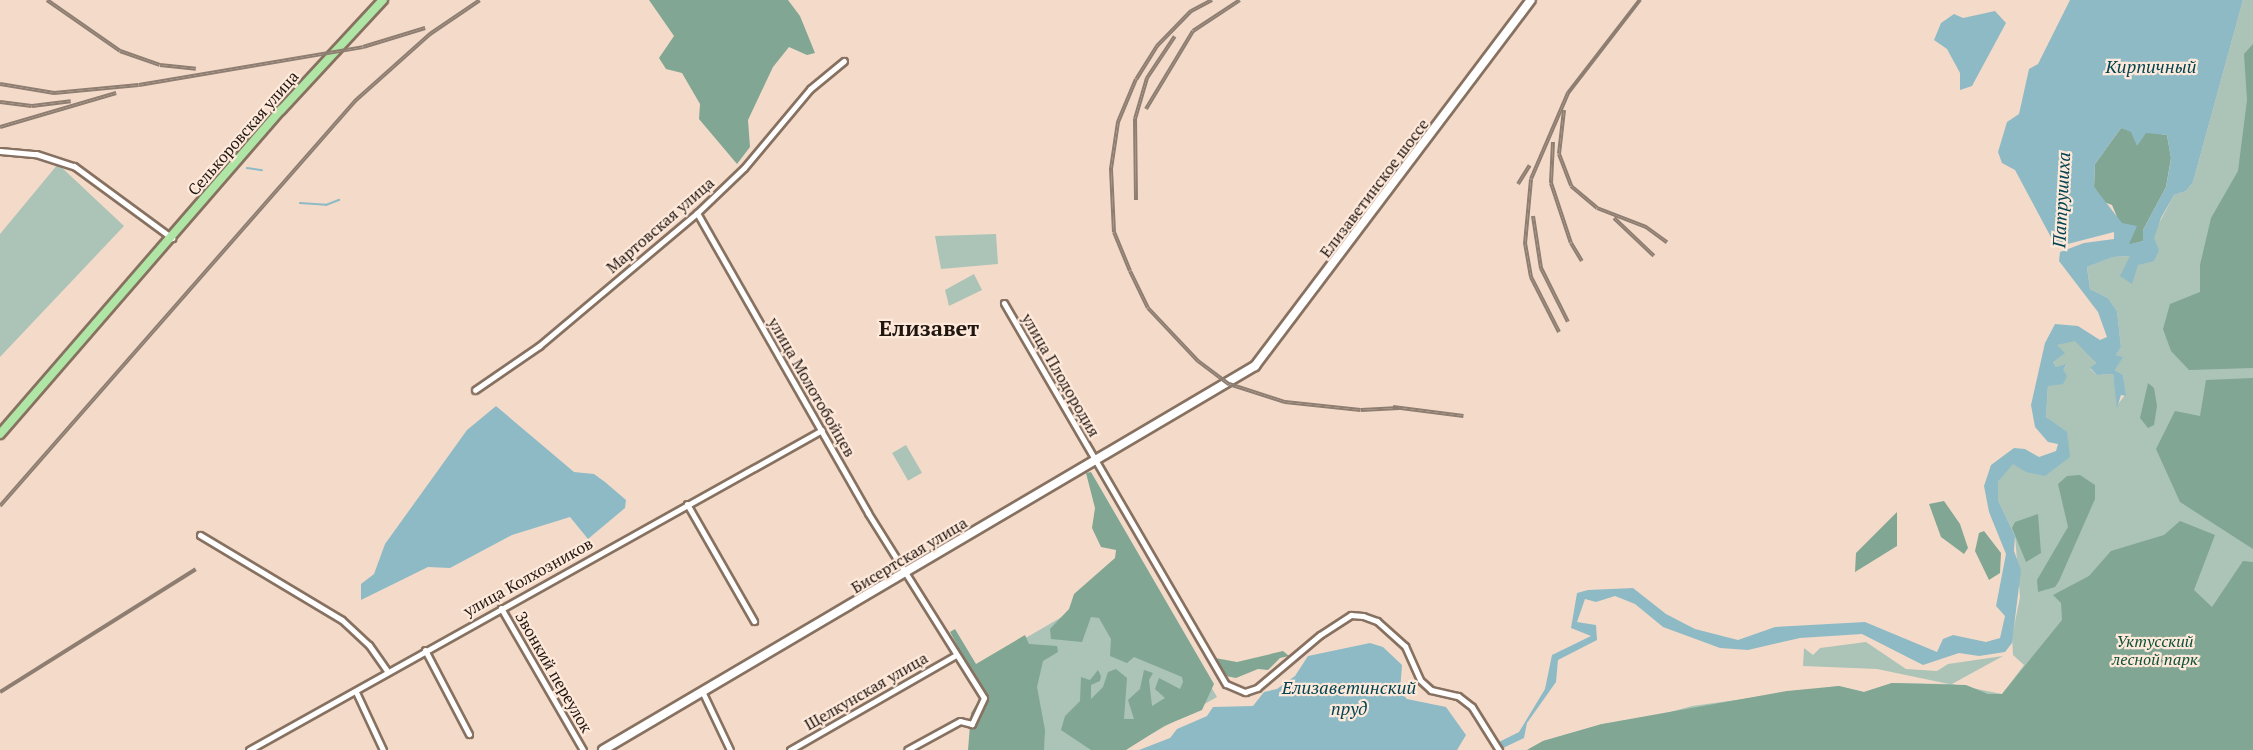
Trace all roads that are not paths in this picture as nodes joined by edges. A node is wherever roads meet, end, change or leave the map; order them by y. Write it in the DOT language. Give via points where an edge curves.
graph roads {
  1 [pos="383,0"];
  2 [pos="1531,0"];
  3 [pos="844,61"];
  4 [pos="0,152"];
  5 [pos="697,213"];
  6 [pos="172,238"];
  7 [pos="1004,303"];
  8 [pos="1229,384"];
  9 [pos="475,390"];
  10 [pos="822,430"];
  11 [pos="0,434"];
  12 [pos="1096,460"];
  13 [pos="687,504"];
  14 [pos="200,535"];
  15 [pos="906,573"];
  16 [pos="501,609"];
  17 [pos="754,621"];
  18 [pos="425,650"];
  19 [pos="956,655"];
  20 [pos="388,672"];
  21 [pos="356,692"];
  22 [pos="702,692"];
  23 [pos="469,734"];
  24 [pos="249,750"];
  25 [pos="383,750"];
  26 [pos="583,750"];
  27 [pos="603,750"];
  28 [pos="730,750"];
  29 [pos="790,750"];
  30 [pos="907,750"];
  31 [pos="1498,750"];
  1 -- 6 [label="main road, Селькоровская улица"];
  2 -- 8 [label="main road, Елизаветинское шоссе" via="1255,366"];
  3 -- 5 [label="street, Мартовская улица" via="810,89 744,168"];
  4 -- 6 [label="street" via="36,154 74,166"];
  5 -- 9 [label="street, Мартовская улица" via="539,346"];
  5 -- 10 [label="street, улица Молотобойцев"];
  6 -- 11 [label="main road, Селькоровская улица"];
  7 -- 12 [label="street, улица Плодородия"];
  8 -- 12 [label="main road, Бисертская улица"];
  10 -- 13 [label="street, улица Колхозников"];
  10 -- 15 [label="street, улица Молотобойцев"];
  12 -- 15 [label="main road, Бисертская улица"];
  12 -- 31 [label="street, улица Плодородия" via="1203,650 1235,690 1257,688 1320,635 1351,615 1363,616 1377,621 1405,646 1420,680 1431,690 1458,696 1472,707"];
  13 -- 16 [label="street, улица Колхозников"];
  13 -- 17 [label="street"];
  14 -- 20 [label="street" via="342,620 369,645"];
  15 -- 19 [label="street, улица Молотобойцев"];
  15 -- 22 [label="main road, Бисертская улица"];
  16 -- 18 [label="street, улица Колхозников"];
  16 -- 26 [label="street, Звонкий переулок"];
  18 -- 20 [label="street, улица Колхозников"];
  18 -- 23 [label="street"];
  19 -- 29 [label="street, Щелкунская улица"];
  19 -- 30 [label="street, улица Молотобойцев" via="984,698 972,724 960,721"];
  20 -- 21 [label="street, улица Колхозников"];
  21 -- 24 [label="street, улица Колхозников"];
  21 -- 25 [label="street"];
  22 -- 27 [label="main road, Бисертская улица"];
  22 -- 28 [label="street" via="705,706"];
}
